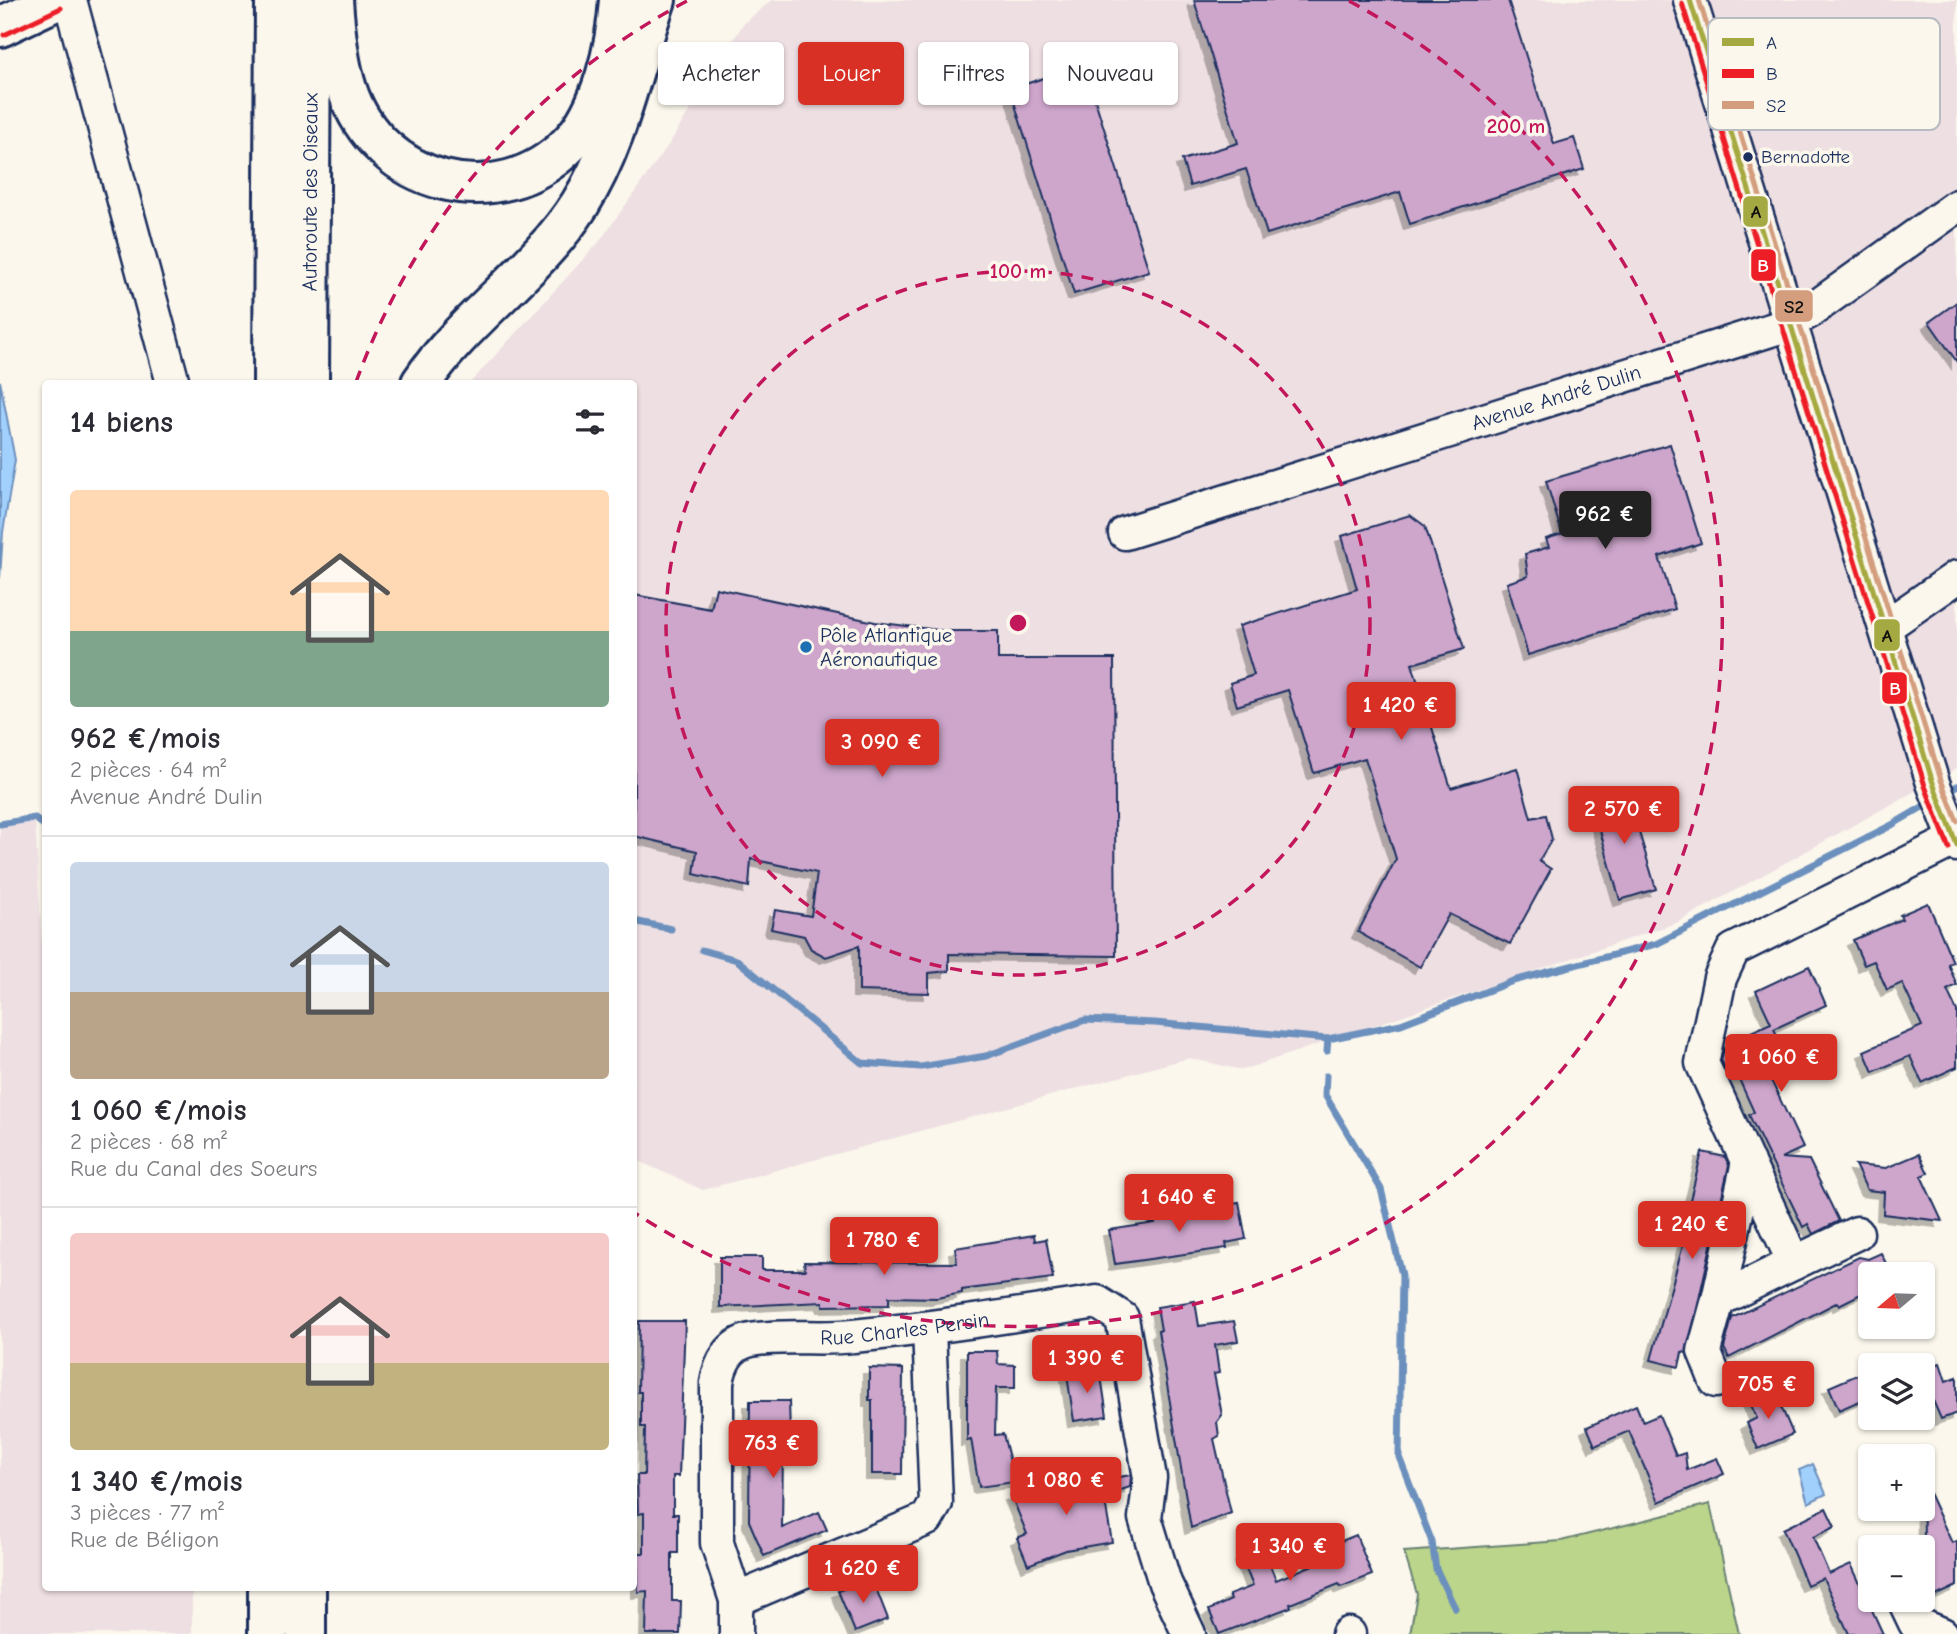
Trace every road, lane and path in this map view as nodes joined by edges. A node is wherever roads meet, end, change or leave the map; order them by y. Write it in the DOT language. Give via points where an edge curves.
graph roads {
  1 [pos="10,0"];
  2 [pos="57,0"];
  3 [pos="71,0"];
  4 [pos="267,0"];
  5 [pos="275,0"];
  6 [pos="311,0"];
  7 [pos="333,0"];
  8 [pos="619,0"];
  9 [pos="656,0"];
  10 [pos="1690,0"];
  11 [pos="0,4"];
  12 [pos="0,27"];
  13 [pos="1708,58"];
  14 [pos="274,114"];
  15 [pos="1730,130"];
  16 [pos="1957,206"];
  17 [pos="1790,322"];
  18 [pos="172,380"];
  19 [pos="273,380"];
  20 [pos="309,380"];
  21 [pos="424,380"];
  22 [pos="1125,533"];
  23 [pos="1957,578"];
  24 [pos="1885,627"];
  25 [pos="1952,834"];
  26 [pos="1748,1162"];
  27 [pos="1857,1233"];
  28 [pos="1794,1263"];
  29 [pos="1718,1300"];
  30 [pos="929,1329"];
  31 [pos="1716,1381"];
  32 [pos="268,1591"];
  33 [pos="306,1591"];
  34 [pos="736,1600"];
  35 [pos="1910,1612"];
  36 [pos="268,1634"];
  37 [pos="306,1634"];
  38 [pos="736,1634"];
  39 [pos="1189,1634"];
  40 [pos="1942,1634"];
  1 -- 11 [label="main road"];
  2 -- 12 [label="main road"];
  3 -- 18 [label="street"];
  4 -- 14 [label="main road"];
  5 -- 14 [label="main road, Autoroute des Oiseaux"];
  6 -- 20 [label="main road, Autoroute des Oiseaux"];
  7 -- 8 [label="main road" via="348,90 378,142 425,176 467,186 488,185 532,171 570,143 592,107 604,75"];
  9 -- 21 [label="main road" via="615,130 579,206"];
  10 -- 13 [label="street"];
  14 -- 19 [label="main road, Autoroute des Oiseaux"];
  15 -- 17 [label="street"];
  16 -- 17 [label="street, Avenue André Dulin"];
  17 -- 22 [label="street, Avenue André Dulin"];
  17 -- 24 [label="street"];
  23 -- 24 [label="street"];
  24 -- 25 [label="street"];
  25 -- 26 [label="street" via="1733,950 1720,978 1702,1063"];
  26 -- 28 [label="street"];
  26 -- 29 [label="street"];
  27 -- 28 [label="street"];
  28 -- 29 [label="street"];
  29 -- 31 [label="street" via="1704,1351"];
  30 -- 34 [label="street" via="936,1503 927,1520"];
  30 -- 34 [label="street, Rue Charles Persin" via="750,1340 719,1365 716,1543"];
  30 -- 39 [label="street, Rue Charles Persin" via="1097,1302 1122,1318 1150,1478 1145,1518 1165,1583"];
  32 -- 36 [label="main road"];
  33 -- 37 [label="main road"];
  34 -- 38 [label="street, Rue Charles Persin"];
  35 -- 40 [label="street" via="1915,1623"];
}
